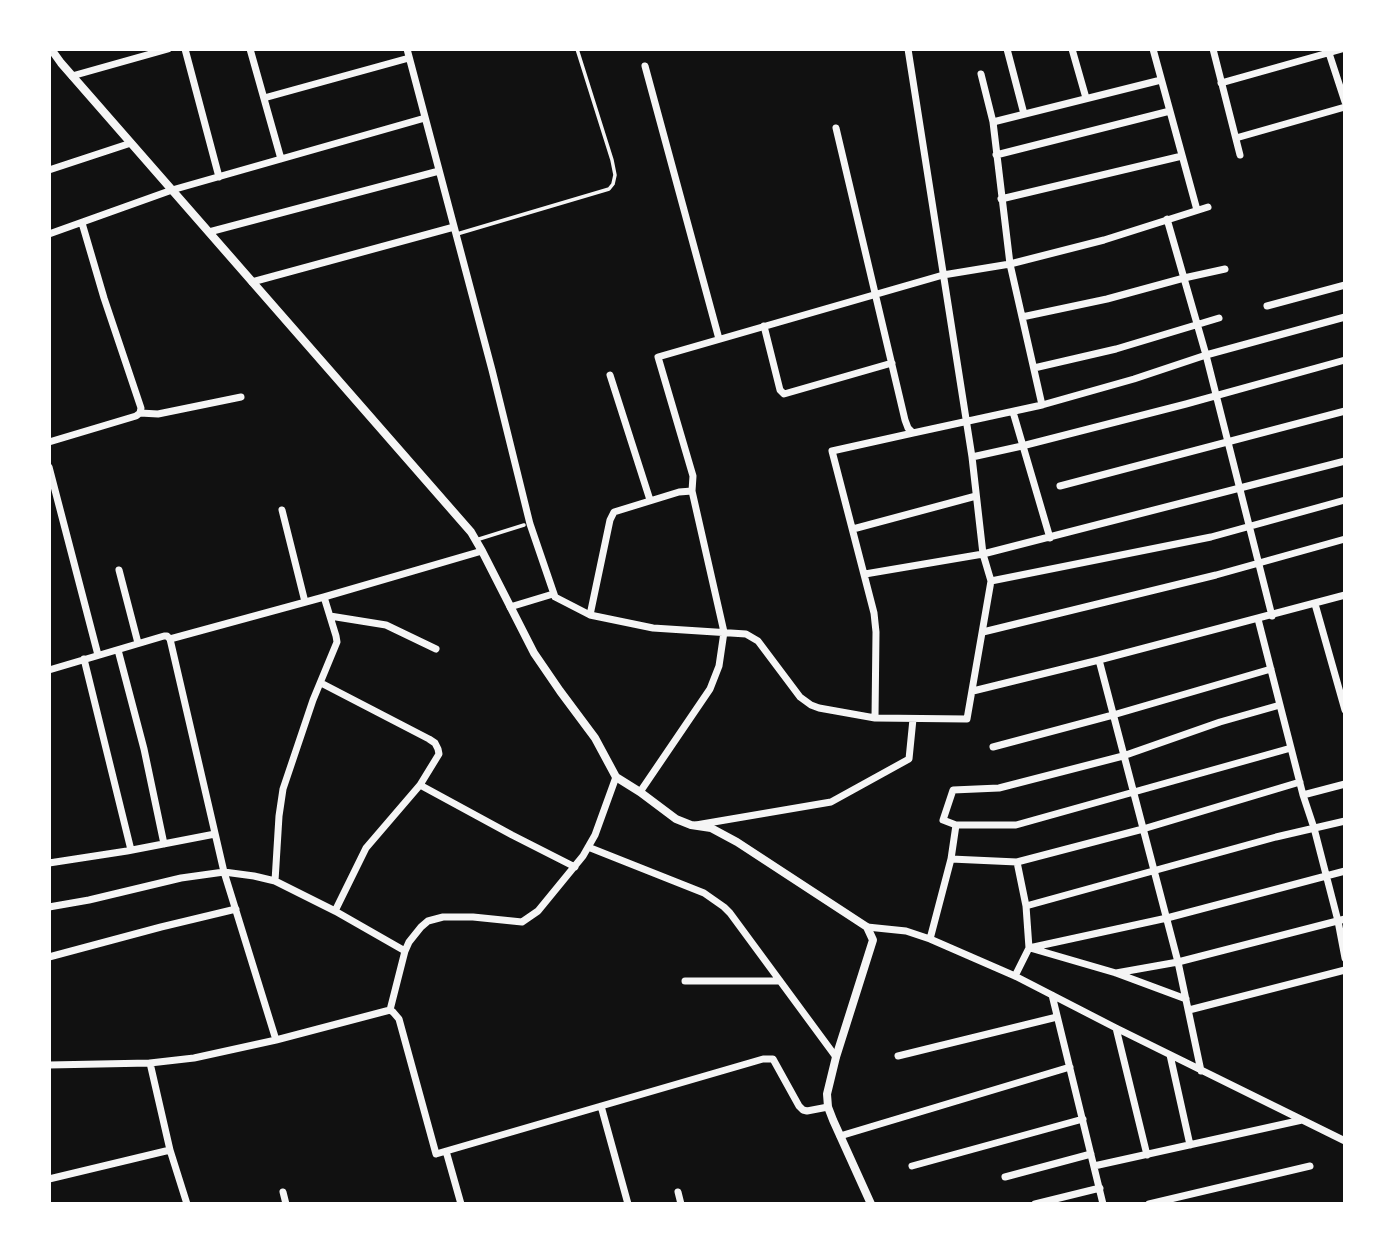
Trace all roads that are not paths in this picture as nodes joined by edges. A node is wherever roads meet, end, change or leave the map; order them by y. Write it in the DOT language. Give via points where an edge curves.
graph roads {
  1 [pos="51,49"];
  2 [pos="168,49"];
  3 [pos="185,49"];
  4 [pos="250,49"];
  5 [pos="407,49"];
  6 [pos="577,49"];
  7 [pos="908,49"];
  8 [pos="1007,49"];
  9 [pos="1072,49"];
  10 [pos="1153,49"];
  11 [pos="1213,49"];
  12 [pos="1342,49"];
  13 [pos="1328,51"];
  14 [pos="409,58"];
  15 [pos="645,66"];
  16 [pos="981,74"];
  17 [pos="72,76"];
  18 [pos="1161,80"];
  19 [pos="1221,83"];
  20 [pos="264,98"];
  21 [pos="1086,99"];
  22 [pos="1345,105"];
  23 [pos="1170,111"];
  24 [pos="1024,114"];
  25 [pos="425,118"];
  26 [pos="993,122"];
  27 [pos="836,128"];
  28 [pos="1236,138"];
  29 [pos="131,143"];
  30 [pos="996,155"];
  31 [pos="1240,155"];
  32 [pos="1182,156"];
  33 [pos="281,159"];
  34 [pos="49,170"];
  35 [pos="439,171"];
  36 [pos="219,177"];
  37 [pos="172,190"];
  38 [pos="1001,199"];
  39 [pos="1208,207"];
  40 [pos="1197,210"];
  41 [pos="1167,219"];
  42 [pos="82,223"];
  43 [pos="455,231"];
  44 [pos="209,232"];
  45 [pos="49,234"];
  46 [pos="1010,264"];
  47 [pos="1225,269"];
  48 [pos="943,275"];
  49 [pos="1184,278"];
  50 [pos="253,282"];
  51 [pos="1345,285"];
  52 [pos="876,293"];
  53 [pos="1267,306"];
  54 [pos="1022,317"];
  55 [pos="1345,317"];
  56 [pos="1219,318"];
  57 [pos="1197,324"];
  58 [pos="764,326"];
  59 [pos="719,339"];
  60 [pos="1206,355"];
  61 [pos="1345,360"];
  62 [pos="892,363"];
  63 [pos="1034,368"];
  64 [pos="610,376"];
  65 [pos="1215,396"];
  66 [pos="241,397"];
  67 [pos="1042,405"];
  68 [pos="1345,411"];
  69 [pos="1013,412"];
  70 [pos="140,413"];
  71 [pos="966,422"];
  72 [pos="913,433"];
  73 [pos="49,442"];
  74 [pos="1228,442"];
  75 [pos="1022,446"];
  76 [pos="972,457"];
  77 [pos="1345,461"];
  78 [pos="50,472"];
  79 [pos="1060,486"];
  80 [pos="1239,488"];
  81 [pos="692,491"];
  82 [pos="976,496"];
  83 [pos="650,500"];
  84 [pos="1345,500"];
  85 [pos="282,510"];
  86 [pos="524,525"];
  87 [pos="1249,526"];
  88 [pos="853,529"];
  89 [pos="1050,538"];
  90 [pos="1345,539"];
  91 [pos="476,540"];
  92 [pos="482,551"];
  93 [pos="984,554"];
  94 [pos="1259,563"];
  95 [pos="119,570"];
  96 [pos="865,574"];
  97 [pos="991,581"];
  98 [pos="553,594"];
  99 [pos="1345,595"];
  100 [pos="324,597"];
  101 [pos="306,602"];
  102 [pos="1315,604"];
  103 [pos="510,607"];
  104 [pos="330,615"];
  105 [pos="590,615"];
  106 [pos="1272,616"];
  107 [pos="1258,619"];
  108 [pos="724,632"];
  109 [pos="983,632"];
  110 [pos="170,639"];
  111 [pos="138,643"];
  112 [pos="436,649"];
  113 [pos="118,650"];
  114 [pos="99,655"];
  115 [pos="84,659"];
  116 [pos="1098,660"];
  117 [pos="1271,669"];
  118 [pos="49,670"];
  119 [pos="321,683"];
  120 [pos="973,691"];
  121 [pos="1280,705"];
  122 [pos="1345,710"];
  123 [pos="1113,715"];
  124 [pos="875,718"];
  125 [pos="913,719"];
  126 [pos="993,747"];
  127 [pos="1291,748"];
  128 [pos="1123,755"];
  129 [pos="615,777"];
  130 [pos="1300,782"];
  131 [pos="1345,784"];
  132 [pos="421,785"];
  133 [pos="640,792"];
  134 [pos="1133,792"];
  135 [pos="1303,795"];
  136 [pos="1345,821"];
  137 [pos="691,825"];
  138 [pos="956,825"];
  139 [pos="1314,828"];
  140 [pos="1143,829"];
  141 [pos="215,834"];
  142 [pos="164,844"];
  143 [pos="588,847"];
  144 [pos="131,850"];
  145 [pos="951,859"];
  146 [pos="1017,862"];
  147 [pos="49,863"];
  148 [pos="575,867"];
  149 [pos="1345,871"];
  150 [pos="224,872"];
  151 [pos="1154,872"];
  152 [pos="1325,876"];
  153 [pos="275,881"];
  154 [pos="1026,906"];
  155 [pos="49,907"];
  156 [pos="236,909"];
  157 [pos="335,912"];
  158 [pos="1167,918"];
  159 [pos="1341,920"];
  160 [pos="867,926"];
  161 [pos="930,939"];
  162 [pos="1029,948"];
  163 [pos="405,951"];
  164 [pos="49,957"];
  165 [pos="1345,958"];
  166 [pos="1178,962"];
  167 [pos="1345,970"];
  168 [pos="1116,973"];
  169 [pos="1015,976"];
  170 [pos="685,981"];
  171 [pos="780,981"];
  172 [pos="1052,995"];
  173 [pos="1186,999"];
  174 [pos="390,1010"];
  175 [pos="1189,1010"];
  176 [pos="1057,1017"];
  177 [pos="1116,1028"];
  178 [pos="275,1040"];
  179 [pos="1170,1055"];
  180 [pos="898,1056"];
  181 [pos="836,1057"];
  182 [pos="150,1063"];
  183 [pos="49,1066"];
  184 [pos="1070,1067"];
  185 [pos="1201,1070"];
  186 [pos="601,1106"];
  187 [pos="828,1107"];
  188 [pos="1083,1119"];
  189 [pos="1303,1120"];
  190 [pos="840,1136"];
  191 [pos="1345,1142"];
  192 [pos="1189,1145"];
  193 [pos="170,1150"];
  194 [pos="446,1151"];
  195 [pos="1091,1153"];
  196 [pos="1147,1155"];
  197 [pos="912,1166"];
  198 [pos="1094,1166"];
  199 [pos="1310,1166"];
  200 [pos="1005,1177"];
  201 [pos="49,1179"];
  202 [pos="1100,1188"];
  203 [pos="283,1192"];
  204 [pos="678,1192"];
  205 [pos="187,1204"];
  206 [pos="286,1204"];
  207 [pos="461,1204"];
  208 [pos="628,1204"];
  209 [pos="681,1204"];
  210 [pos="871,1204"];
  211 [pos="1035,1204"];
  212 [pos="1104,1204"];
  213 [pos="1149,1204"];
  1 -- 17 [label="street"];
  2 -- 17 [label="street"];
  3 -- 36 [label="street"];
  4 -- 20 [label="street"];
  5 -- 14 [label="street"];
  6 -- 43 [label="lane" via="612,160 613,184"];
  7 -- 48 [label="street"];
  8 -- 24 [label="street"];
  9 -- 21 [label="street"];
  10 -- 18 [label="street"];
  11 -- 19 [label="street"];
  12 -- 13 [label="street"];
  13 -- 19 [label="street"];
  13 -- 22 [label="street"];
  14 -- 20 [label="street"];
  14 -- 25 [label="street"];
  15 -- 59 [label="street"];
  16 -- 26 [label="street"];
  17 -- 29 [label="street"];
  18 -- 21 [label="street"];
  18 -- 23 [label="street"];
  19 -- 28 [label="street"];
  20 -- 33 [label="street"];
  21 -- 24 [label="street"];
  22 -- 28 [label="street"];
  23 -- 30 [label="street"];
  23 -- 32 [label="street"];
  24 -- 26 [label="street"];
  25 -- 33 [label="street"];
  25 -- 35 [label="street"];
  26 -- 30 [label="street"];
  27 -- 52 [label="street"];
  28 -- 31 [label="street"];
  29 -- 34 [label="street"];
  29 -- 37 [label="street"];
  30 -- 38 [label="street"];
  32 -- 38 [label="street"];
  32 -- 40 [label="street"];
  33 -- 36 [label="street"];
  35 -- 43 [label="street"];
  35 -- 44 [label="street"];
  36 -- 37 [label="street"];
  37 -- 42 [label="street"];
  37 -- 44 [label="street"];
  38 -- 46 [label="street"];
  39 -- 40 [label="street"];
  40 -- 41 [label="street"];
  41 -- 46 [label="street"];
  41 -- 49 [label="street"];
  42 -- 45 [label="street"];
  42 -- 70 [label="street"];
  43 -- 50 [label="street"];
  43 -- 98 [label="street" via="530,524"];
  44 -- 50 [label="street"];
  46 -- 48 [label="street"];
  46 -- 54 [label="street"];
  47 -- 49 [label="street"];
  48 -- 52 [label="street"];
  48 -- 71 [label="street"];
  49 -- 54 [label="street"];
  49 -- 57 [label="street"];
  50 -- 91 [label="street"];
  51 -- 53 [label="street"];
  52 -- 58 [label="street"];
  52 -- 62 [label="street"];
  54 -- 63 [label="street"];
  55 -- 60 [label="street"];
  56 -- 57 [label="street"];
  57 -- 60 [label="street"];
  57 -- 63 [label="street"];
  58 -- 59 [label="street"];
  58 -- 62 [label="street" via="783,394"];
  59 -- 81 [label="street" via="658,357 694,479"];
  60 -- 65 [label="street"];
  60 -- 67 [label="street"];
  61 -- 65 [label="street"];
  62 -- 72 [label="street" via="905,421"];
  63 -- 67 [label="street"];
  64 -- 83 [label="street"];
  65 -- 74 [label="street"];
  65 -- 75 [label="street"];
  66 -- 70 [label="street" via="158,414"];
  67 -- 69 [label="street"];
  68 -- 74 [label="street"];
  69 -- 71 [label="street"];
  69 -- 75 [label="street"];
  70 -- 73 [label="street"];
  71 -- 72 [label="street"];
  71 -- 76 [label="street"];
  72 -- 88 [label="street" via="832,451"];
  74 -- 79 [label="street"];
  74 -- 80 [label="street"];
  75 -- 76 [label="street"];
  75 -- 89 [label="street"];
  76 -- 82 [label="street"];
  77 -- 80 [label="street"];
  78 -- 114 [label="street"];
  80 -- 87 [label="street"];
  80 -- 89 [label="street"];
  81 -- 83 [label="street"];
  81 -- 108 [label="street"];
  82 -- 88 [label="street"];
  82 -- 93 [label="street"];
  83 -- 105 [label="street" via="612,515"];
  84 -- 87 [label="street"];
  85 -- 101 [label="street"];
  86 -- 91 [label="lane"];
  87 -- 94 [label="street"];
  87 -- 97 [label="street"];
  88 -- 96 [label="street"];
  89 -- 93 [label="street"];
  90 -- 94 [label="street"];
  91 -- 92 [label="street"];
  92 -- 100 [label="street"];
  92 -- 103 [label="street"];
  93 -- 96 [label="street"];
  93 -- 97 [label="street"];
  94 -- 106 [label="street"];
  94 -- 109 [label="street"];
  95 -- 111 [label="street"];
  96 -- 124 [label="street" via="876,632"];
  97 -- 109 [label="street"];
  98 -- 103 [label="street"];
  98 -- 105 [label="street"];
  99 -- 102 [label="street"];
  100 -- 101 [label="street"];
  100 -- 104 [label="street"];
  101 -- 110 [label="street"];
  102 -- 106 [label="street"];
  102 -- 122 [label="street"];
  103 -- 129 [label="street" via="534,653 595,738"];
  104 -- 112 [label="street" via="386,625"];
  104 -- 119 [label="street" via="337,642"];
  105 -- 108 [label="street" via="653,628"];
  106 -- 107 [label="street"];
  107 -- 116 [label="street"];
  107 -- 117 [label="street"];
  108 -- 124 [label="street" via="746,634 758,641 800,698 811,705"];
  108 -- 133 [label="street" via="710,689"];
  109 -- 120 [label="street"];
  110 -- 111 [label="street" via="164,636"];
  110 -- 141 [label="street"];
  111 -- 113 [label="street"];
  113 -- 114 [label="street"];
  113 -- 142 [label="street"];
  114 -- 115 [label="street"];
  115 -- 118 [label="street"];
  115 -- 144 [label="street"];
  116 -- 120 [label="street"];
  116 -- 123 [label="street"];
  117 -- 121 [label="street"];
  117 -- 123 [label="street"];
  119 -- 132 [label="street" via="435,743 439,754"];
  119 -- 153 [label="street" via="284,789"];
  120 -- 125 [label="street" via="967,719"];
  121 -- 127 [label="street"];
  121 -- 128 [label="street"];
  123 -- 126 [label="street"];
  123 -- 128 [label="street"];
  124 -- 125 [label="street"];
  125 -- 137 [label="street" via="909,759 831,802"];
  127 -- 130 [label="street"];
  127 -- 134 [label="street"];
  128 -- 134 [label="street"];
  128 -- 138 [label="street" via="999,788 953,790 943,820"];
  129 -- 133 [label="street"];
  129 -- 143 [label="street"];
  130 -- 135 [label="street"];
  130 -- 140 [label="street"];
  131 -- 135 [label="street"];
  132 -- 148 [label="street"];
  132 -- 157 [label="street" via="366,848"];
  133 -- 137 [label="street"];
  134 -- 138 [label="street" via="1016,825"];
  134 -- 140 [label="street"];
  135 -- 139 [label="street"];
  136 -- 139 [label="street"];
  137 -- 160 [label="street" via="711,828 737,842"];
  138 -- 145 [label="street"];
  139 -- 151 [label="street"];
  139 -- 152 [label="street"];
  140 -- 146 [label="street"];
  140 -- 151 [label="street"];
  141 -- 142 [label="street"];
  141 -- 150 [label="street"];
  142 -- 144 [label="street"];
  143 -- 148 [label="street"];
  143 -- 171 [label="street" via="713,899 730,913"];
  144 -- 147 [label="street"];
  145 -- 146 [label="street"];
  145 -- 161 [label="street"];
  146 -- 154 [label="street"];
  148 -- 163 [label="street" via="527,920 434,919 421,927"];
  149 -- 152 [label="street"];
  150 -- 153 [label="street"];
  150 -- 155 [label="street"];
  150 -- 156 [label="street"];
  151 -- 154 [label="street"];
  151 -- 158 [label="street"];
  152 -- 158 [label="street"];
  152 -- 159 [label="street"];
  153 -- 157 [label="street"];
  154 -- 162 [label="street"];
  156 -- 164 [label="street"];
  156 -- 178 [label="street"];
  157 -- 163 [label="street"];
  158 -- 162 [label="street"];
  158 -- 166 [label="street"];
  159 -- 165 [label="street"];
  159 -- 166 [label="street"];
  160 -- 161 [label="street"];
  160 -- 181 [label="street" via="873,940"];
  161 -- 169 [label="street"];
  162 -- 168 [label="street"];
  162 -- 169 [label="street"];
  163 -- 174 [label="street"];
  166 -- 168 [label="street"];
  166 -- 173 [label="street"];
  167 -- 175 [label="street"];
  168 -- 173 [label="street"];
  169 -- 172 [label="street"];
  170 -- 171 [label="street"];
  171 -- 181 [label="street"];
  172 -- 176 [label="street"];
  172 -- 177 [label="street"];
  173 -- 175 [label="street"];
  174 -- 178 [label="street"];
  174 -- 194 [label="street" via="399,1019 436,1154"];
  175 -- 185 [label="street"];
  176 -- 180 [label="street"];
  176 -- 184 [label="street"];
  177 -- 179 [label="street"];
  177 -- 196 [label="street"];
  178 -- 182 [label="street"];
  179 -- 185 [label="street"];
  179 -- 192 [label="street"];
  181 -- 187 [label="street"];
  182 -- 183 [label="street"];
  182 -- 193 [label="street"];
  184 -- 188 [label="street"];
  184 -- 190 [label="street"];
  185 -- 189 [label="street"];
  186 -- 187 [label="street" via="769,1058 803,1110"];
  186 -- 194 [label="street"];
  186 -- 208 [label="street"];
  187 -- 190 [label="street"];
  188 -- 195 [label="street"];
  188 -- 197 [label="street"];
  189 -- 191 [label="street"];
  189 -- 192 [label="street"];
  190 -- 210 [label="street"];
  192 -- 196 [label="street"];
  193 -- 201 [label="street"];
  193 -- 205 [label="street"];
  194 -- 207 [label="street"];
  195 -- 198 [label="street"];
  195 -- 200 [label="street"];
  196 -- 198 [label="street"];
  198 -- 202 [label="street"];
  199 -- 213 [label="street"];
  202 -- 211 [label="street"];
  202 -- 212 [label="street"];
  203 -- 206 [label="street"];
  204 -- 209 [label="street"];
}
